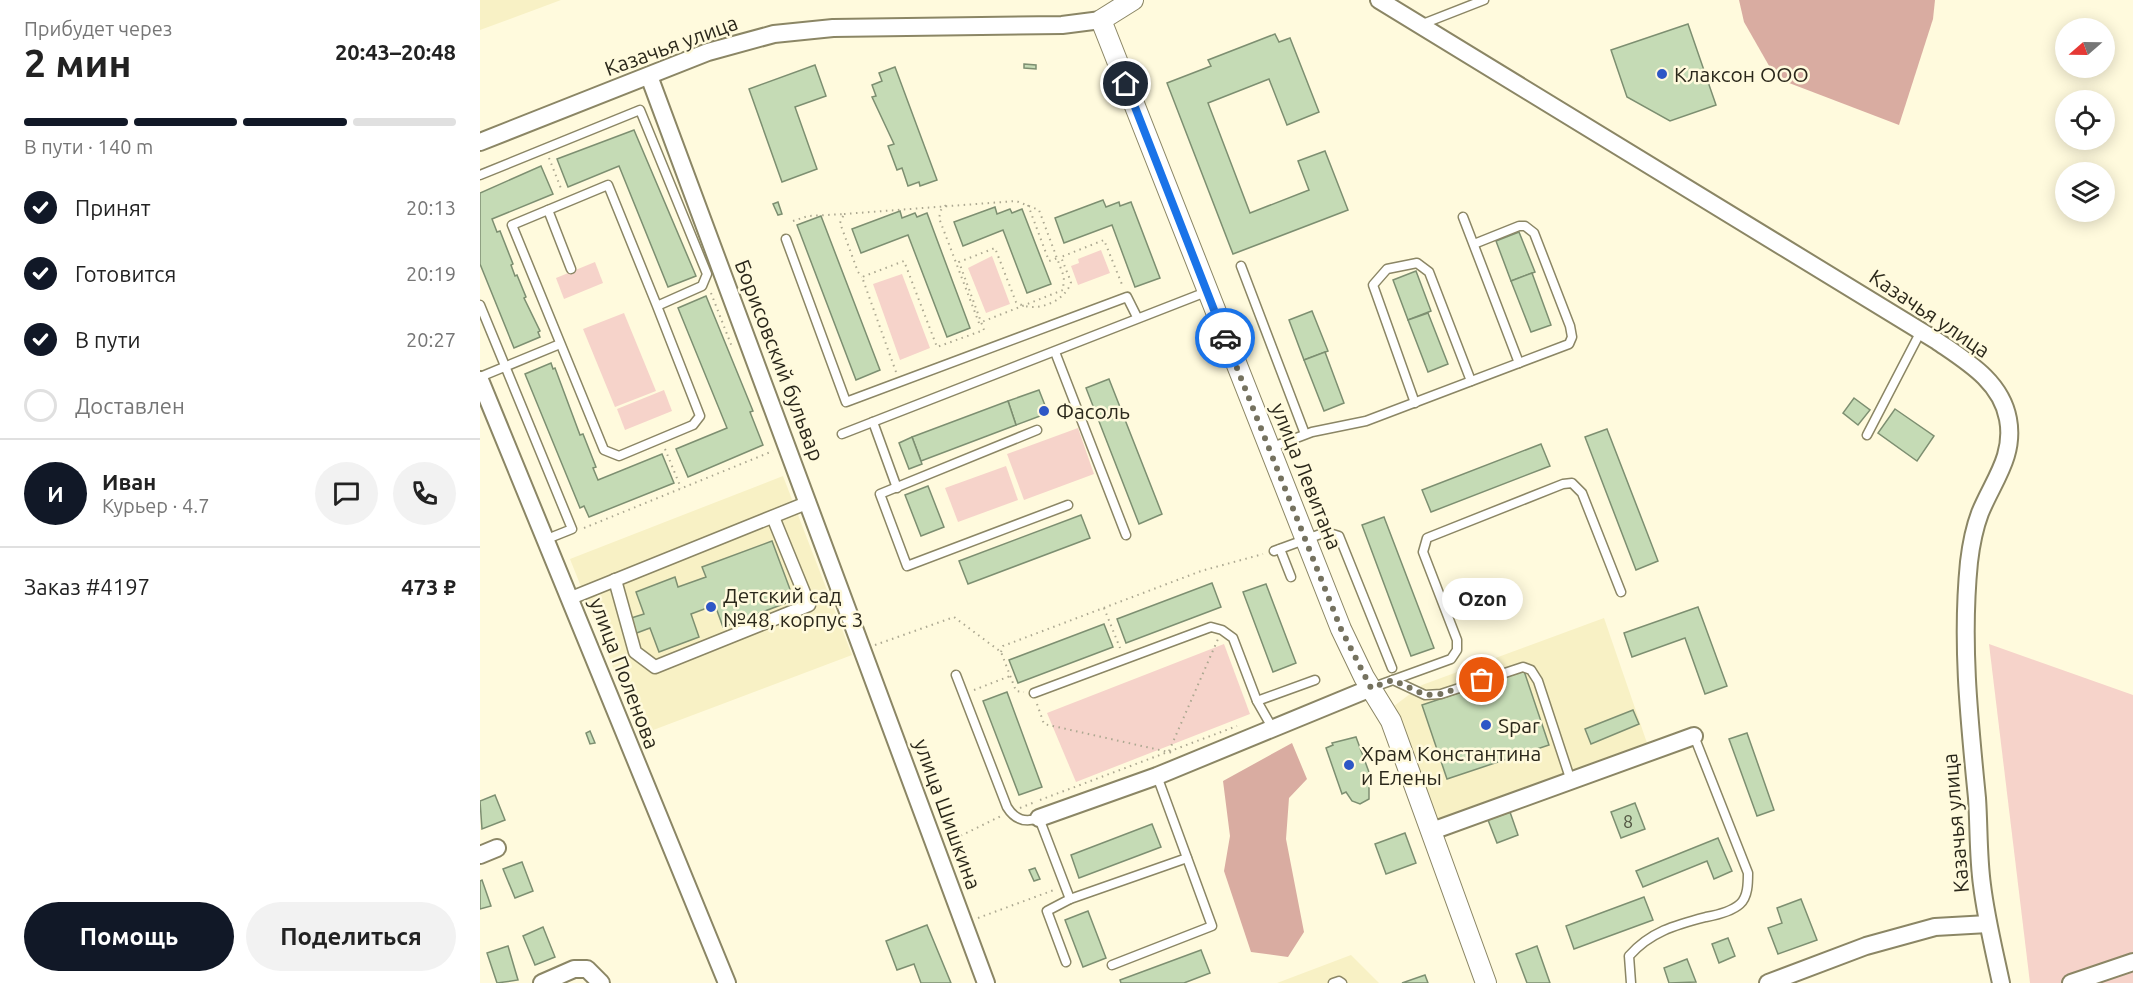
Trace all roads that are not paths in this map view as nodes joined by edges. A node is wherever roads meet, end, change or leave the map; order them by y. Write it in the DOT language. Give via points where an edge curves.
graph roads {
  1 [pos="1133,0"];
  2 [pos="1379,0"];
  3 [pos="1484,0"];
  4 [pos="1101,20"];
  5 [pos="1420,25"];
  6 [pos="649,76"];
  7 [pos="480,142"];
  8 [pos="480,175"];
  9 [pos="548,210"];
  10 [pos="1463,217"];
  11 [pos="786,239"];
  12 [pos="1474,244"];
  13 [pos="1241,266"];
  14 [pos="571,269"];
  15 [pos="1206,292"];
  16 [pos="480,304"];
  17 [pos="657,306"];
  18 [pos="1137,317"];
  19 [pos="1921,331"];
  20 [pos="560,344"];
  21 [pos="1055,352"];
  22 [pos="1519,363"];
  23 [pos="505,367"];
  24 [pos="480,378"];
  25 [pos="1471,381"];
  26 [pos="1414,403"];
  27 [pos="873,422"];
  28 [pos="1037,430"];
  29 [pos="842,434"];
  30 [pos="1305,434"];
  31 [pos="1867,435"];
  32 [pos="1270,448"];
  33 [pos="897,488"];
  34 [pos="809,502"];
  35 [pos="1068,505"];
  36 [pos="773,517"];
  37 [pos="1126,535"];
  38 [pos="547,539"];
  39 [pos="1306,539"];
  40 [pos="1292,577"];
  41 [pos="615,580"];
  42 [pos="1621,592"];
  43 [pos="571,598"];
  44 [pos="866,655"];
  45 [pos="1392,668"];
  46 [pos="956,675"];
  47 [pos="1315,680"];
  48 [pos="1393,680"];
  49 [pos="1371,688"];
  50 [pos="1034,693"];
  51 [pos="1257,701"];
  52 [pos="1269,722"];
  53 [pos="1694,736"];
  54 [pos="1157,776"];
  55 [pos="1571,781"];
  56 [pos="1039,818"];
  57 [pos="1432,831"];
  58 [pos="497,848"];
  59 [pos="480,855"];
  60 [pos="1186,858"];
  61 [pos="1070,899"];
  62 [pos="1988,924"];
  63 [pos="1066,962"];
  64 [pos="2133,962"];
  65 [pos="1112,965"];
  66 [pos="542,983"];
  67 [pos="601,983"];
  68 [pos="727,983"];
  69 [pos="986,983"];
  70 [pos="1333,983"];
  71 [pos="1342,983"];
  72 [pos="1486,983"];
  73 [pos="1631,983"];
  74 [pos="1768,983"];
  75 [pos="2001,983"];
  76 [pos="2071,983"];
  1 -- 4 [label="street"];
  2 -- 5 [label="street, Казачья улица"];
  3 -- 5 [label="lane"];
  4 -- 6 [label="street, Казачья улица" via="1062,25 798,30 734,43"];
  4 -- 15 [label="street, улица Левитана"];
  5 -- 19 [label="street, Казачья улица"];
  6 -- 7 [label="street, Казачья улица"];
  6 -- 34 [label="street, Борисовский бульвар"];
  8 -- 17 [label="lane" via="640,110 707,274 706,281 697,289"];
  9 -- 14 [label="lane"];
  9 -- 17 [label="lane" via="608,185"];
  9 -- 20 [label="lane" via="512,225"];
  10 -- 12 [label="lane"];
  11 -- 18 [label="lane" via="846,402 1127,297"];
  12 -- 22 [label="lane"];
  12 -- 22 [label="lane" via="1526,226 1534,233 1570,326 1569,344"];
  13 -- 30 [label="lane"];
  15 -- 18 [label="lane"];
  15 -- 32 [label="street, улица Левитана"];
  16 -- 23 [label="lane"];
  17 -- 20 [label="lane" via="701,412 693,426 619,456 603,450"];
  18 -- 21 [label="lane"];
  19 -- 31 [label="lane"];
  19 -- 62 [label="street, Казачья улица" via="1986,379 2004,406 2010,430 2004,468 1981,512 1972,542 1964,643"];
  20 -- 23 [label="lane"];
  21 -- 27 [label="lane"];
  21 -- 37 [label="lane"];
  22 -- 25 [label="lane"];
  23 -- 24 [label="lane"];
  23 -- 38 [label="lane" via="572,529"];
  24 -- 38 [label="street, улица Поленова"];
  25 -- 26 [label="lane"];
  25 -- 26 [label="lane" via="1429,272 1417,263 1387,269 1373,285"];
  26 -- 30 [label="lane" via="1366,421"];
  27 -- 29 [label="lane"];
  27 -- 33 [label="lane"];
  28 -- 33 [label="lane"];
  30 -- 32 [label="lane"];
  32 -- 39 [label="street, улица Левитана"];
  33 -- 35 [label="lane" via="880,494 908,566"];
  34 -- 36 [label="street"];
  34 -- 44 [label="street, Борисовский бульвар"];
  36 -- 41 [label="street"];
  36 -- 41 [label="street" via="809,605 656,667 635,652"];
  38 -- 43 [label="street, улица Поленова"];
  39 -- 40 [label="lane" via="1277,550"];
  39 -- 45 [label="lane" via="1330,532 1342,539"];
  39 -- 49 [label="street, улица Левитана" via="1341,629"];
  41 -- 43 [label="street"];
  42 -- 48 [label="lane" via="1580,489 1569,483 1552,488 1427,538 1423,552 1457,651 1451,659"];
  43 -- 68 [label="street, улица Поленова"];
  44 -- 69 [label="street, улица Шишкина"];
  46 -- 56 [label="lane" via="1010,812 1027,821"];
  47 -- 51 [label="lane"];
  48 -- 49 [label="lane"];
  48 -- 55 [label="lane" via="1425,695 1441,694 1523,667 1531,670"];
  49 -- 52 [label="street"];
  49 -- 57 [label="street, улица Левитана" via="1391,721"];
  50 -- 51 [label="lane" via="1211,627 1233,638"];
  51 -- 52 [label="lane"];
  52 -- 54 [label="street"];
  53 -- 55 [label="street"];
  53 -- 73 [label="lane" via="1748,873 1748,889 1742,903 1724,913 1667,927 1642,941 1629,956"];
  54 -- 56 [label="street"];
  54 -- 60 [label="lane"];
  55 -- 57 [label="street"];
  56 -- 61 [label="lane"];
  57 -- 72 [label="street, улица Левитана"];
  58 -- 59 [label="street"];
  60 -- 61 [label="lane"];
  60 -- 65 [label="lane" via="1212,926"];
  61 -- 63 [label="lane" via="1047,911"];
  62 -- 74 [label="street" via="1925,929 1866,946"];
  62 -- 75 [label="street, Казачья улица"];
  64 -- 76 [label="street"];
  66 -- 67 [label="street" via="574,969 587,969"];
  70 -- 71 [label="lane"];
}
